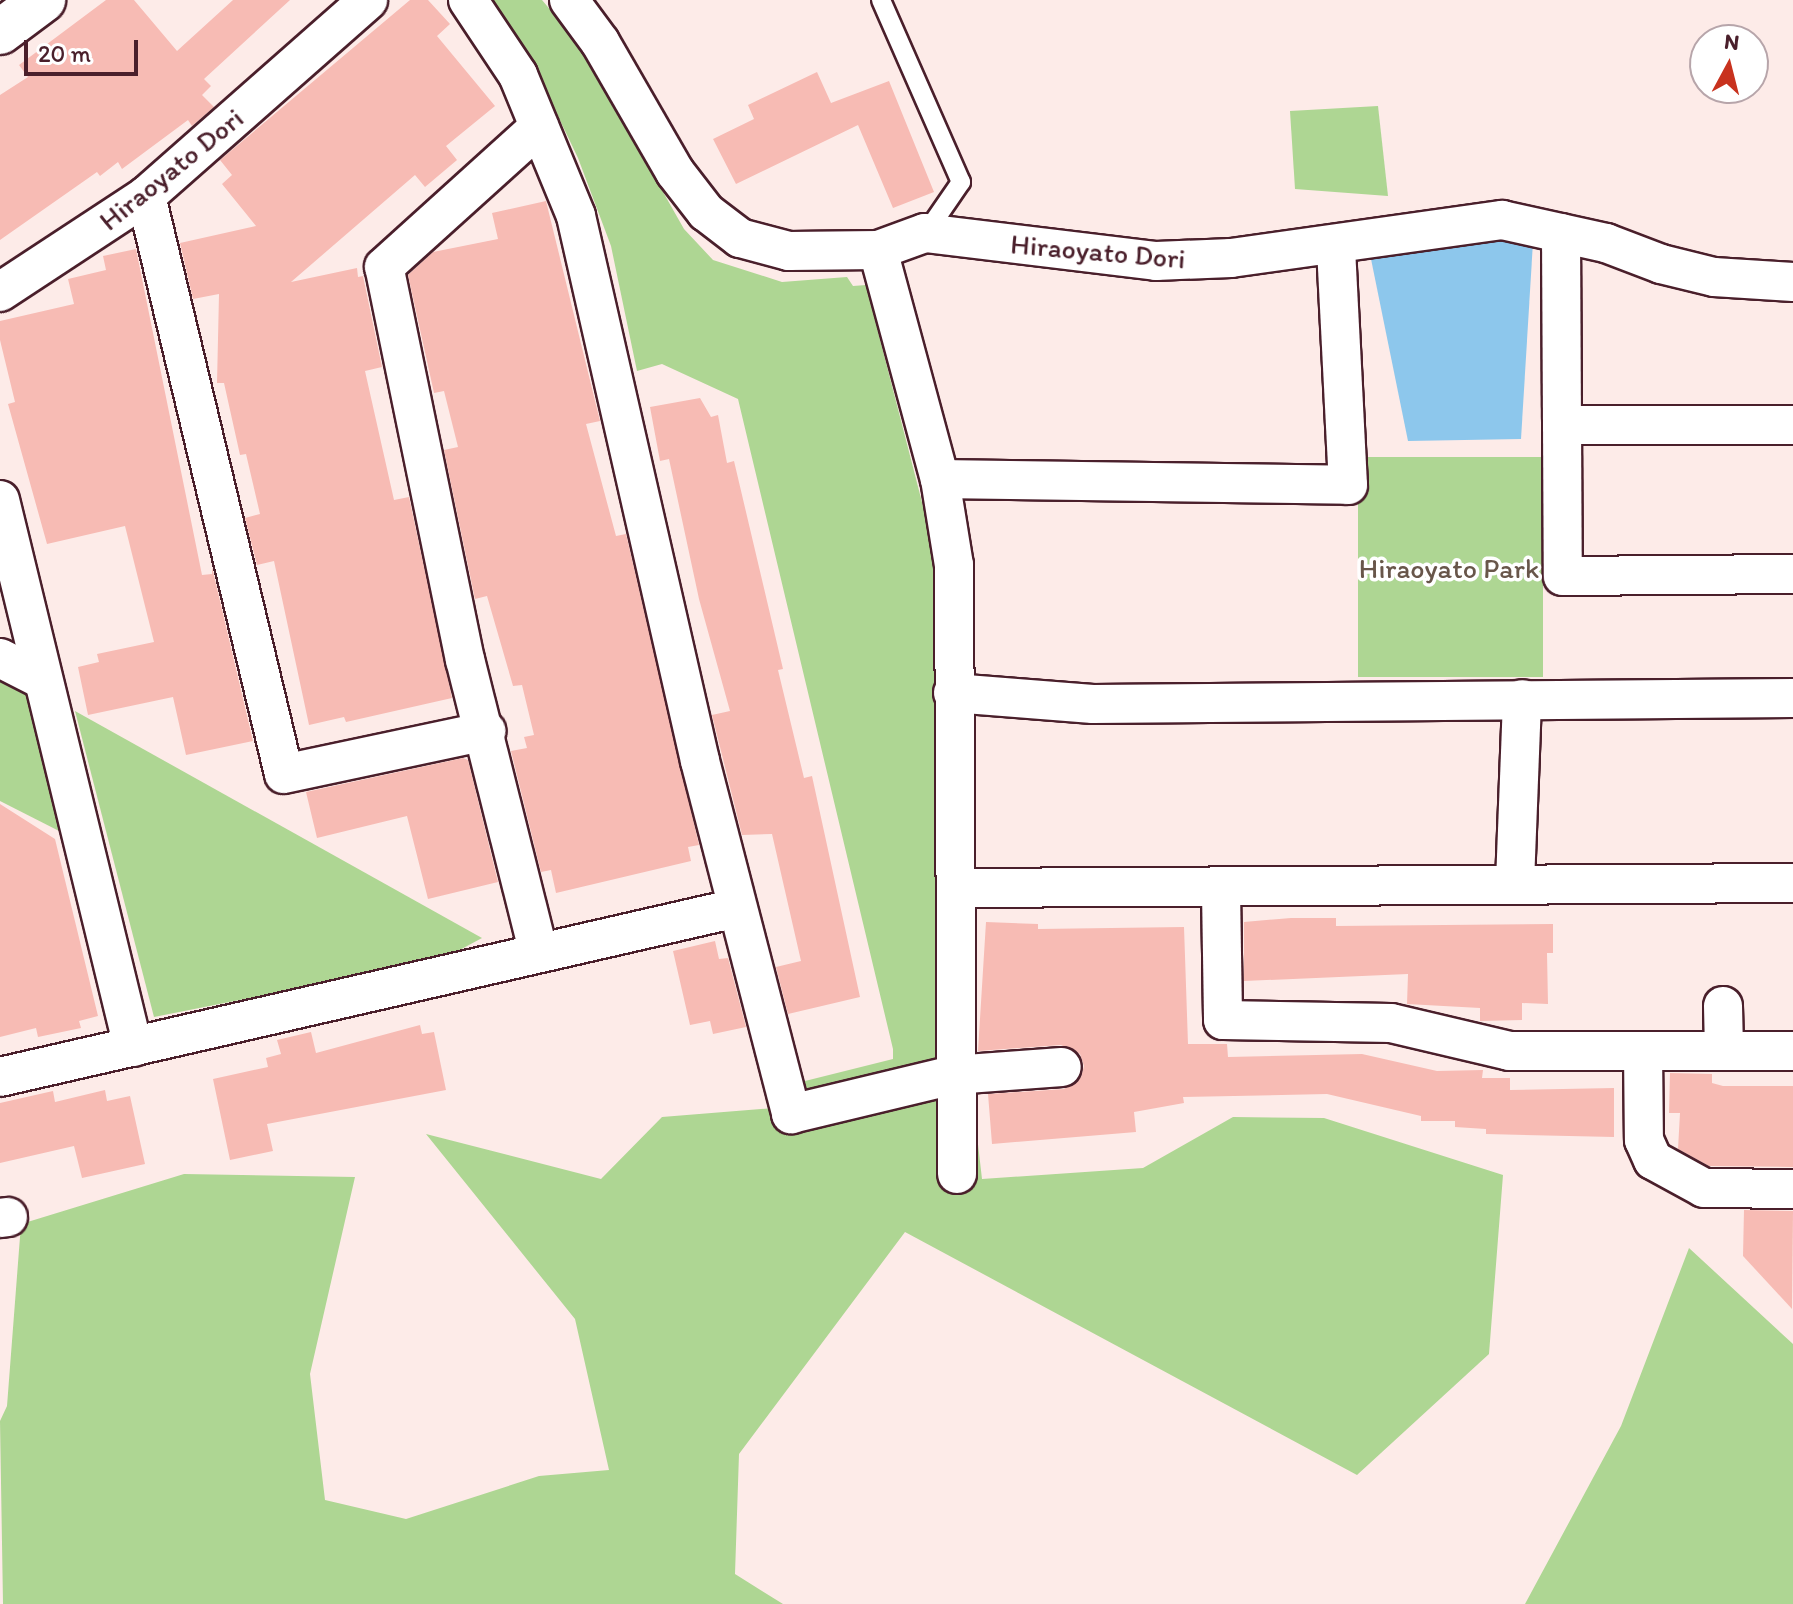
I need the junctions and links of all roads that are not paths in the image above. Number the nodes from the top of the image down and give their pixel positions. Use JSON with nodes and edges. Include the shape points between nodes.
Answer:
{"nodes":[{"id":1,"x":43,"y":0,"type":"edge"},
{"id":2,"x":368,"y":0,"type":"edge"},
{"id":3,"x":468,"y":0,"type":"edge"},
{"id":4,"x":569,"y":0,"type":"edge"},
{"id":5,"x":881,"y":0,"type":"edge"},
{"id":6,"x":0,"y":32,"type":"edge"},
{"id":7,"x":539,"y":127,"type":"junction"},
{"id":8,"x":146,"y":196,"type":"junction"},
{"id":9,"x":925,"y":233,"type":"junction"},
{"id":10,"x":1561,"y":233,"type":"junction"},
{"id":11,"x":1336,"y":246,"type":"junction"},
{"id":12,"x":878,"y":250,"type":"junction"},
{"id":13,"x":1793,"y":282,"type":"edge"},
{"id":14,"x":0,"y":292,"type":"edge"},
{"id":15,"x":1562,"y":425,"type":"junction"},
{"id":16,"x":1793,"y":425,"type":"edge"},
{"id":17,"x":940,"y":479,"type":"junction"},
{"id":18,"x":0,"y":500,"type":"edge"},
{"id":19,"x":1793,"y":574,"type":"edge"},
{"id":20,"x":0,"y":658,"type":"edge"},
{"id":21,"x":43,"y":680,"type":"junction"},
{"id":22,"x":953,"y":693,"type":"junction"},
{"id":23,"x":1793,"y":698,"type":"edge"},
{"id":24,"x":1522,"y":699,"type":"junction"},
{"id":25,"x":486,"y":731,"type":"junction"},
{"id":26,"x":1515,"y":883,"type":"junction"},
{"id":27,"x":1793,"y":883,"type":"edge"},
{"id":28,"x":958,"y":888,"type":"junction"},
{"id":29,"x":1221,"y":890,"type":"junction"},
{"id":30,"x":737,"y":908,"type":"junction"},
{"id":31,"x":538,"y":950,"type":"junction"},
{"id":32,"x":1723,"y":1006,"type":"dead end"},
{"id":33,"x":133,"y":1047,"type":"junction"},
{"id":34,"x":1643,"y":1051,"type":"junction"},
{"id":35,"x":1724,"y":1051,"type":"junction"},
{"id":36,"x":1793,"y":1051,"type":"edge"},
{"id":37,"x":1062,"y":1067,"type":"dead end"},
{"id":38,"x":953,"y":1075,"type":"junction"},
{"id":39,"x":0,"y":1077,"type":"edge"},
{"id":40,"x":957,"y":1174,"type":"dead end"},
{"id":41,"x":1793,"y":1189,"type":"edge"}],
"edges":[{"from":1,"to":6,"type":"street"},
{"from":2,"to":8,"type":"street","name":"Hiraoyato Dori"},
{"from":3,"to":7,"type":"street","via":[[518,75]]},
{"from":4,"to":12,"type":"street","name":"Hiraoyato Dori","via":[[600,42],[675,172],[706,212],[740,238],[789,251]]},
{"from":5,"to":9,"type":"lane","via":[[961,182]]},
{"from":7,"to":25,"type":"street","via":[[384,267],[465,660]]},
{"from":7,"to":30,"type":"street","via":[[576,216]]},
{"from":8,"to":14,"type":"street","name":"Hiraoyato Dori"},
{"from":8,"to":25,"type":"street","via":[[284,774]]},
{"from":9,"to":11,"type":"street","name":"Hiraoyato Dori","via":[[1156,261]]},
{"from":9,"to":12,"type":"street","name":"Hiraoyato Dori"},
{"from":10,"to":11,"type":"street","name":"Hiraoyato Dori","via":[[1502,220]]},
{"from":10,"to":13,"type":"street","name":"Hiraoyato Dori","via":[[1714,277]]},
{"from":10,"to":15,"type":"street"},
{"from":11,"to":17,"type":"street","via":[[1348,485]]},
{"from":12,"to":17,"type":"street"},
{"from":15,"to":16,"type":"street"},
{"from":15,"to":19,"type":"street","via":[[1563,576]]},
{"from":17,"to":22,"type":"street","via":[[954,565]]},
{"from":18,"to":21,"type":"street"},
{"from":20,"to":21,"type":"street"},
{"from":21,"to":33,"type":"street"},
{"from":22,"to":24,"type":"street","via":[[1093,704]]},
{"from":22,"to":28,"type":"street"},
{"from":23,"to":24,"type":"street"},
{"from":24,"to":26,"type":"street"},
{"from":25,"to":31,"type":"street"},
{"from":26,"to":27,"type":"street"},
{"from":26,"to":29,"type":"street"},
{"from":28,"to":29,"type":"street"},
{"from":28,"to":38,"type":"street"},
{"from":29,"to":34,"type":"street","via":[[1223,1020],[1391,1023],[1509,1051]]},
{"from":30,"to":31,"type":"street"},
{"from":30,"to":38,"type":"street","via":[[791,1114]]},
{"from":31,"to":33,"type":"street"},
{"from":32,"to":35,"type":"street"},
{"from":33,"to":39,"type":"street"},
{"from":34,"to":35,"type":"street"},
{"from":34,"to":41,"type":"street","via":[[1644,1140],[1653,1160],[1704,1188]]},
{"from":35,"to":36,"type":"street"},
{"from":37,"to":38,"type":"street"},
{"from":38,"to":40,"type":"street"}]}
